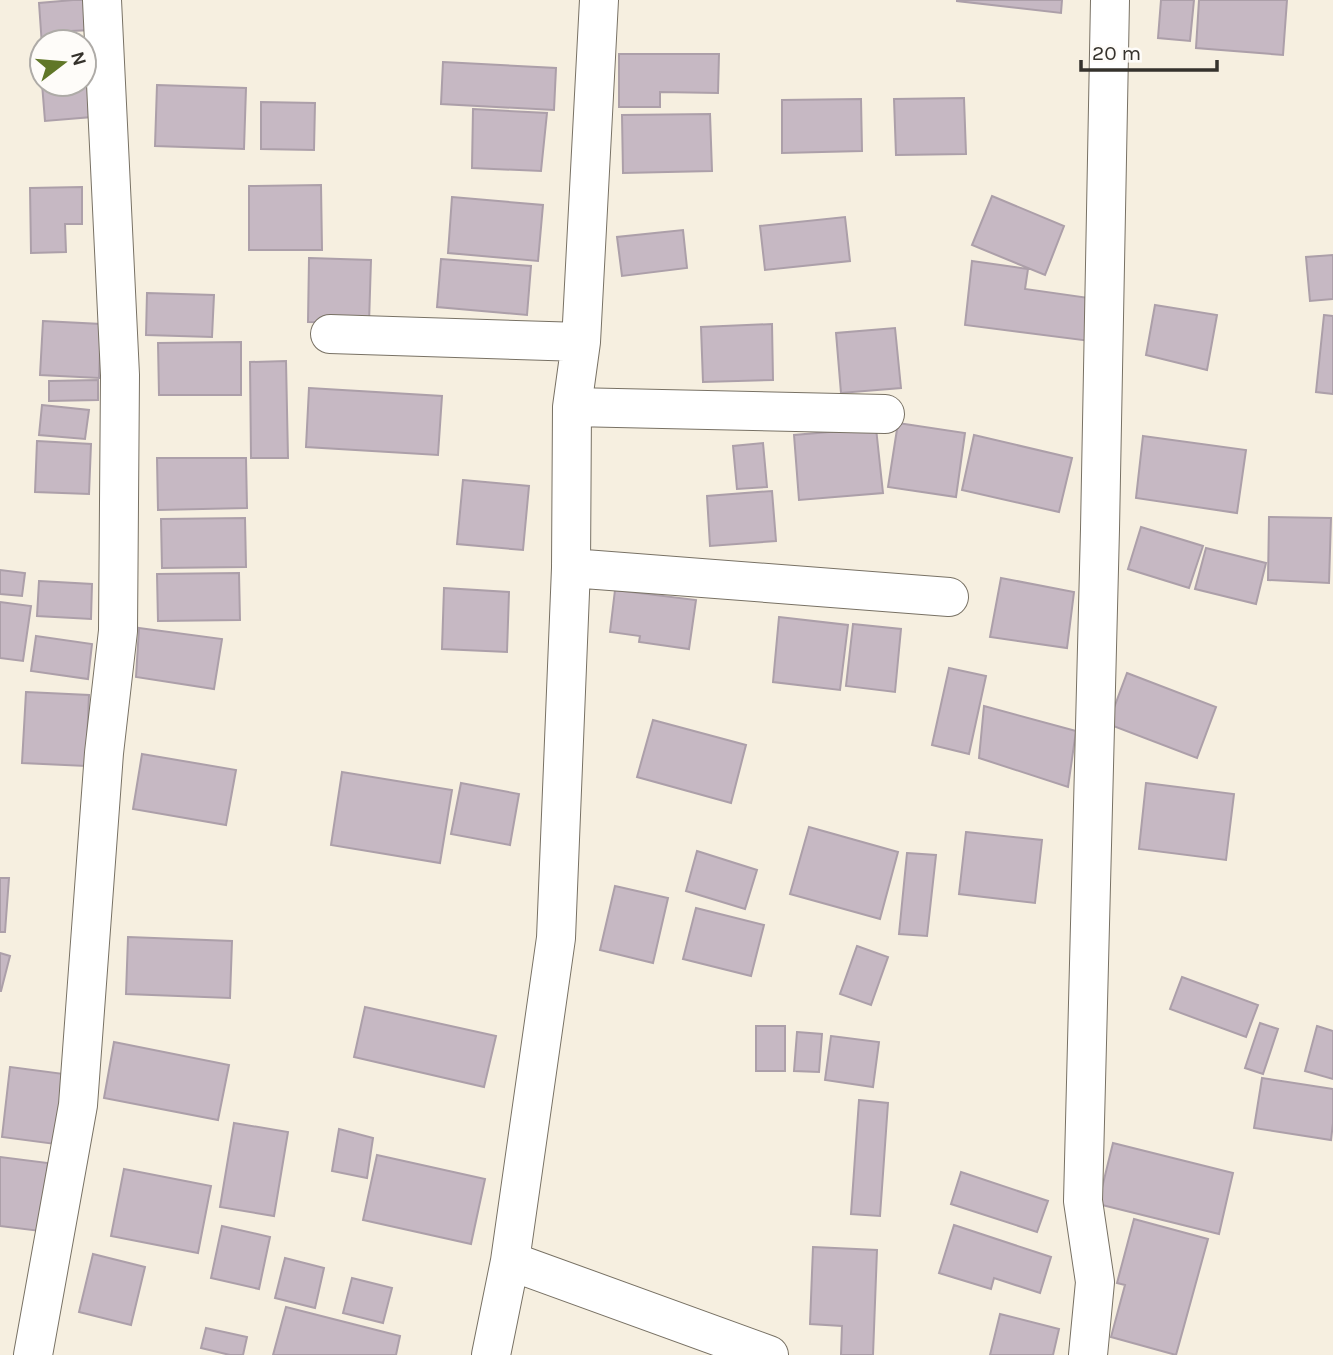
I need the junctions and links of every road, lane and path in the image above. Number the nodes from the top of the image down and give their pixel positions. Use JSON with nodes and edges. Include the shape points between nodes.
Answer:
{"nodes":[{"id":1,"x":102,"y":0,"type":"edge"},
{"id":2,"x":599,"y":0,"type":"edge"},
{"id":3,"x":1110,"y":0,"type":"edge"},
{"id":4,"x":330,"y":334,"type":"dead end"},
{"id":5,"x":581,"y":342,"type":"junction"},
{"id":6,"x":572,"y":407,"type":"junction"},
{"id":7,"x":885,"y":414,"type":"dead end"},
{"id":8,"x":571,"y":568,"type":"junction"},
{"id":9,"x":949,"y":597,"type":"dead end"},
{"id":10,"x":510,"y":1261,"type":"junction"},
{"id":11,"x":33,"y":1355,"type":"edge"},
{"id":12,"x":491,"y":1355,"type":"edge"},
{"id":13,"x":769,"y":1355,"type":"edge"},
{"id":14,"x":1088,"y":1355,"type":"edge"}],
"edges":[{"from":1,"to":11,"type":"street","via":[[120,375],[118,631],[104,753],[78,1105]]},
{"from":2,"to":5,"type":"street"},
{"from":3,"to":14,"type":"street","via":[[1083,1201],[1095,1282]]},
{"from":4,"to":5,"type":"street"},
{"from":5,"to":6,"type":"street"},
{"from":6,"to":7,"type":"street"},
{"from":6,"to":8,"type":"street"},
{"from":8,"to":9,"type":"street"},
{"from":8,"to":10,"type":"street","via":[[556,937]]},
{"from":10,"to":12,"type":"street"},
{"from":10,"to":13,"type":"street"}]}
